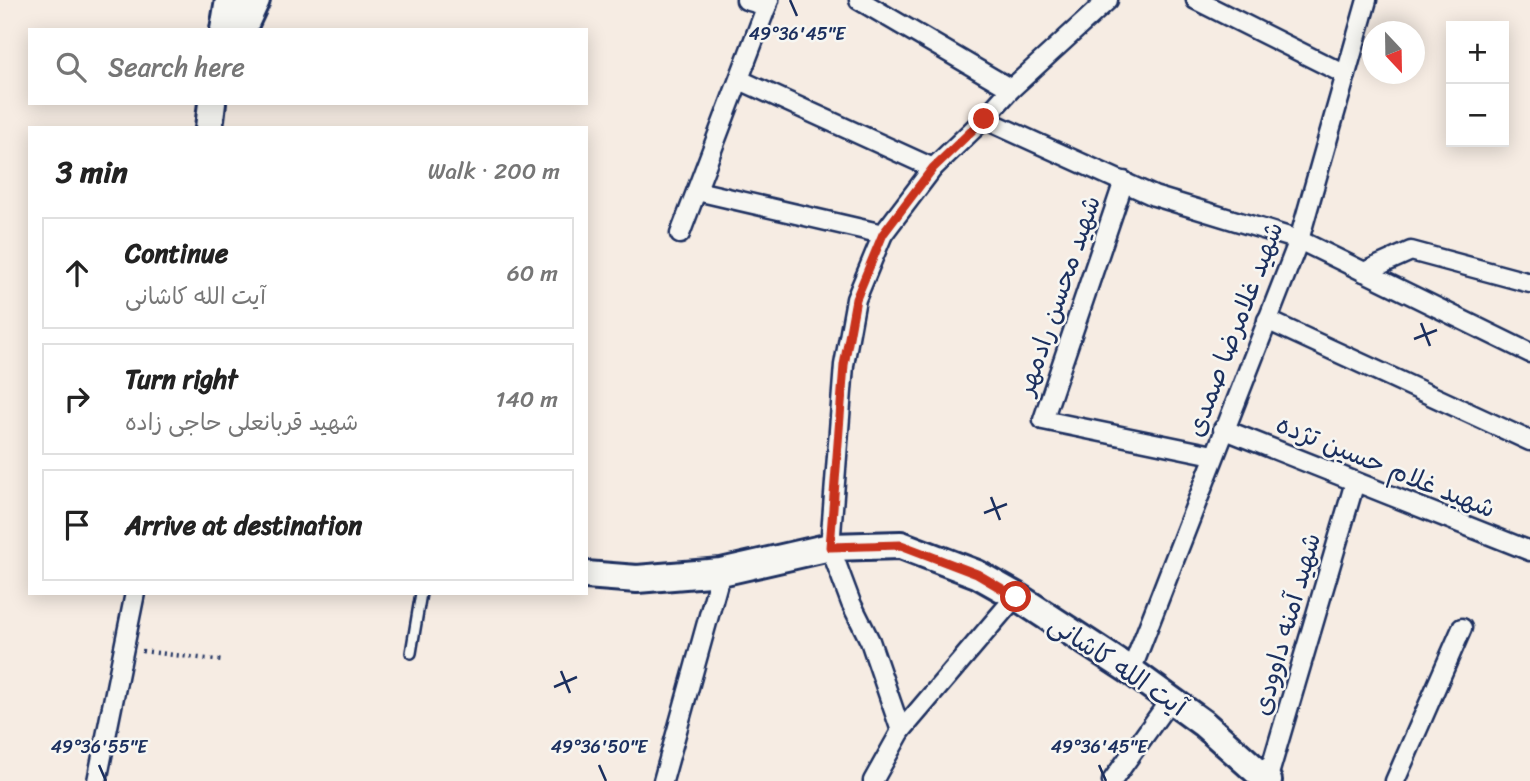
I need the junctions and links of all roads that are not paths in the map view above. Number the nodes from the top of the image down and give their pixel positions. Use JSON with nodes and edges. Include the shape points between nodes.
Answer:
{"nodes":[{"id":1,"x":229,"y":0,"type":"edge"},
{"id":2,"x":256,"y":0,"type":"edge"},
{"id":3,"x":746,"y":0,"type":"edge"},
{"id":4,"x":859,"y":0,"type":"edge"},
{"id":5,"x":1108,"y":0,"type":"edge"},
{"id":6,"x":1196,"y":0,"type":"edge"},
{"id":7,"x":1367,"y":0,"type":"edge"},
{"id":8,"x":768,"y":3,"type":"edge"},
{"id":9,"x":224,"y":28,"type":"edge"},
{"id":10,"x":243,"y":28,"type":"edge"},
{"id":11,"x":1346,"y":75,"type":"junction"},
{"id":12,"x":740,"y":80,"type":"junction"},
{"id":13,"x":1011,"y":89,"type":"junction"},
{"id":14,"x":212,"y":105,"type":"edge"},
{"id":15,"x":984,"y":119,"type":"junction"},
{"id":16,"x":209,"y":126,"type":"edge"},
{"id":17,"x":933,"y":168,"type":"junction"},
{"id":18,"x":1124,"y":181,"type":"junction"},
{"id":19,"x":697,"y":191,"type":"junction"},
{"id":20,"x":680,"y":234,"type":"dead end"},
{"id":21,"x":883,"y":234,"type":"junction"},
{"id":22,"x":1298,"y":240,"type":"junction"},
{"id":23,"x":1364,"y":272,"type":"junction"},
{"id":24,"x":1530,"y":283,"type":"edge"},
{"id":25,"x":1267,"y":320,"type":"junction"},
{"id":26,"x":1530,"y":353,"type":"edge"},
{"id":27,"x":1223,"y":429,"type":"junction"},
{"id":28,"x":1530,"y":441,"type":"edge"},
{"id":29,"x":1213,"y":456,"type":"junction"},
{"id":30,"x":1355,"y":482,"type":"junction"},
{"id":31,"x":830,"y":547,"type":"junction"},
{"id":32,"x":1530,"y":551,"type":"edge"},
{"id":33,"x":721,"y":572,"type":"junction"},
{"id":34,"x":588,"y":575,"type":"edge"},
{"id":35,"x":135,"y":595,"type":"edge"},
{"id":36,"x":421,"y":595,"type":"edge"},
{"id":37,"x":1016,"y":597,"type":"junction"},
{"id":38,"x":1462,"y":628,"type":"dead end"},
{"id":39,"x":411,"y":653,"type":"dead end"},
{"id":40,"x":1131,"y":671,"type":"junction"},
{"id":41,"x":1170,"y":700,"type":"junction"},
{"id":42,"x":901,"y":731,"type":"junction"},
{"id":43,"x":97,"y":781,"type":"edge"},
{"id":44,"x":663,"y":781,"type":"edge"},
{"id":45,"x":873,"y":781,"type":"edge"},
{"id":46,"x":1112,"y":781,"type":"edge"},
{"id":47,"x":1267,"y":781,"type":"edge"},
{"id":48,"x":1395,"y":781,"type":"edge"}],
"edges":[{"from":1,"to":9,"type":"street"},
{"from":2,"to":10,"type":"street"},
{"from":3,"to":8,"type":"street"},
{"from":4,"to":13,"type":"street"},
{"from":5,"to":13,"type":"street"},
{"from":6,"to":11,"type":"street"},
{"from":7,"to":11,"type":"street","name":"شهید غلامرضا صمدی"},
{"from":8,"to":12,"type":"street"},
{"from":11,"to":22,"type":"street","name":"شهید غلامرضا صمدی"},
{"from":12,"to":17,"type":"street"},
{"from":12,"to":19,"type":"street"},
{"from":13,"to":15,"type":"street"},
{"from":14,"to":16,"type":"street"},
{"from":15,"to":17,"type":"street"},
{"from":15,"to":18,"type":"street"},
{"from":17,"to":21,"type":"street"},
{"from":18,"to":22,"type":"street","via":[[1154,196]]},
{"from":18,"to":29,"type":"street","name":"شهید محسن رادمهر","via":[[1043,419]]},
{"from":19,"to":20,"type":"street"},
{"from":19,"to":21,"type":"street"},
{"from":21,"to":31,"type":"street","via":[[856,299],[844,365]]},
{"from":22,"to":23,"type":"street"},
{"from":22,"to":25,"type":"street","name":"شهید غلامرضا صمدی"},
{"from":23,"to":24,"type":"street","via":[[1411,251]]},
{"from":23,"to":26,"type":"street"},
{"from":25,"to":27,"type":"street","name":"شهید غلامرضا صمدی"},
{"from":25,"to":28,"type":"street"},
{"from":27,"to":29,"type":"street","name":"شهید غلامرضا صمدی"},
{"from":27,"to":30,"type":"street","name":"شهید غلام حسین تژده"},
{"from":29,"to":40,"type":"street","name":"شهید غلامرضا صمدی"},
{"from":30,"to":32,"type":"street","name":"شهید غلام حسین تژده"},
{"from":30,"to":47,"type":"street","name":"شهید آمنه داوودی"},
{"from":31,"to":33,"type":"street","name":"آیت الله کاشانی"},
{"from":31,"to":37,"type":"street","name":"آیت الله کاشانی","via":[[901,545],[977,574]]},
{"from":31,"to":42,"type":"street"},
{"from":33,"to":34,"type":"street","name":"آیت الله کاشانی","via":[[637,579]]},
{"from":33,"to":44,"type":"street"},
{"from":35,"to":43,"type":"street"},
{"from":36,"to":39,"type":"lane"},
{"from":37,"to":40,"type":"street","name":"آیت الله کاشانی"},
{"from":37,"to":42,"type":"street"},
{"from":38,"to":48,"type":"street"},
{"from":40,"to":41,"type":"street","name":"آیت الله کاشانی"},
{"from":41,"to":46,"type":"street"},
{"from":41,"to":47,"type":"street","name":"آیت الله کاشانی"},
{"from":42,"to":45,"type":"street"}]}
